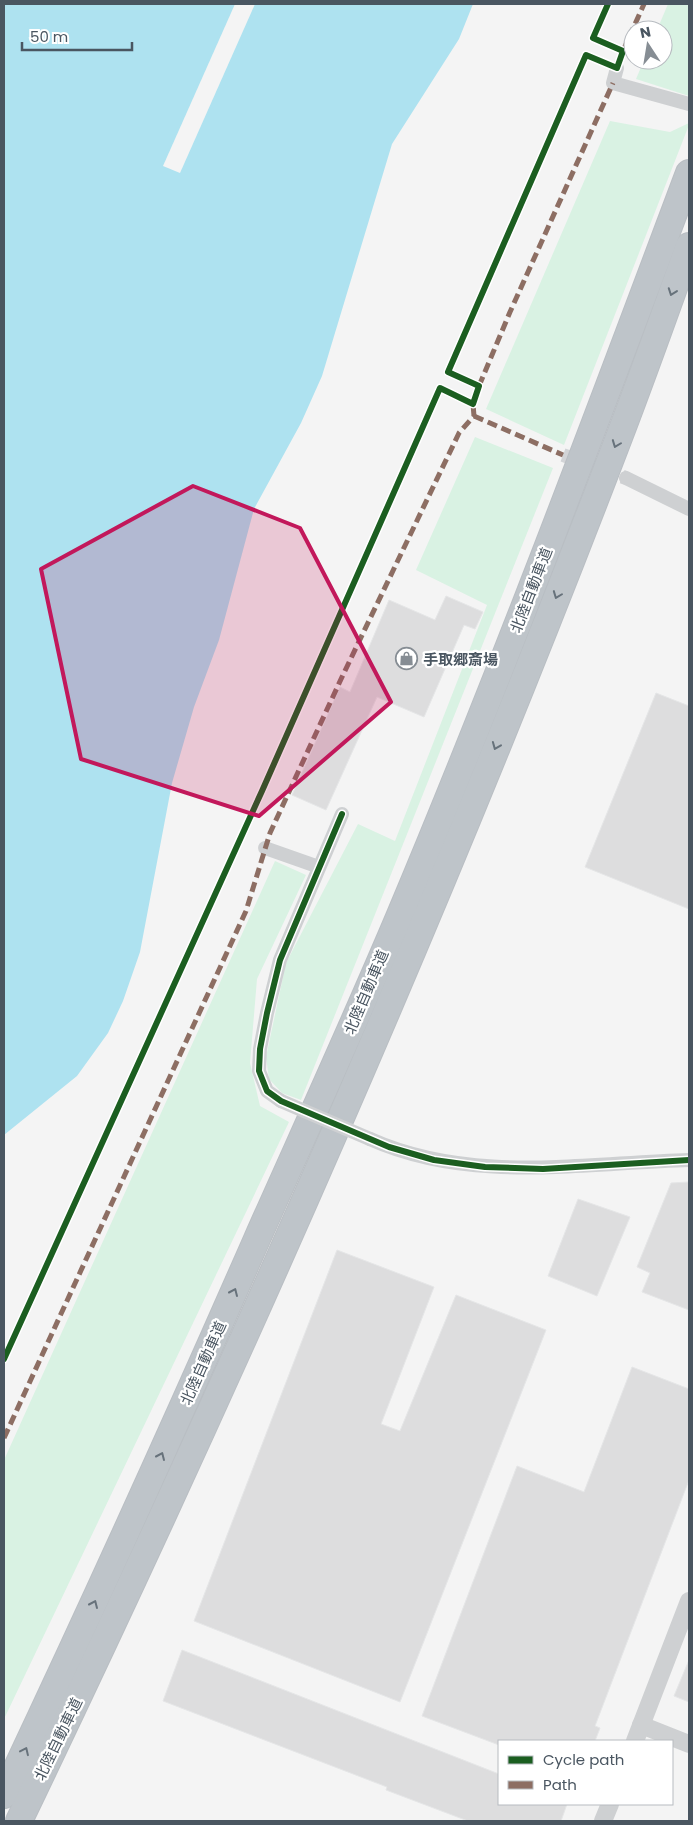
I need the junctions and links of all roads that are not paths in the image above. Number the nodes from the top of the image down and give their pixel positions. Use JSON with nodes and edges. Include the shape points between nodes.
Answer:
{"nodes":[{"id":1,"x":617,"y":68,"type":"dead end"},
{"id":2,"x":689,"y":104,"type":"edge"},
{"id":3,"x":689,"y":173,"type":"edge"},
{"id":4,"x":689,"y":246,"type":"edge"},
{"id":5,"x":626,"y":478,"type":"tunnel mouth"},
{"id":6,"x":689,"y":509,"type":"edge"},
{"id":7,"x":342,"y":814,"type":"dead end"},
{"id":8,"x":265,"y":848,"type":"dead end"},
{"id":9,"x":319,"y":866,"type":"junction"},
{"id":10,"x":689,"y":1160,"type":"edge"},
{"id":11,"x":689,"y":1601,"type":"edge"},
{"id":12,"x":638,"y":1733,"type":"edge"},
{"id":13,"x":670,"y":1740,"type":"edge"},
{"id":14,"x":673,"y":1741,"type":"edge"},
{"id":15,"x":689,"y":1744,"type":"edge"},
{"id":16,"x":4,"y":1795,"type":"edge"},
{"id":17,"x":610,"y":1805,"type":"edge"},
{"id":18,"x":19,"y":1821,"type":"edge"},
{"id":19,"x":603,"y":1821,"type":"edge"}],
"edges":[{"from":1,"to":2,"type":"street","via":[[613,83]]},
{"from":16,"to":3,"type":"highway","name":"北陸自動車道","one_way":true,"via":[[168,1442],[401,912],[505,658]]},
{"from":4,"to":18,"type":"highway","name":"北陸自動車道","one_way":true,"via":[[524,680],[427,914],[195,1448]]},
{"from":5,"to":6,"type":"street"},
{"from":7,"to":9,"type":"street"},
{"from":8,"to":9,"type":"street"},
{"from":9,"to":10,"type":"street","bridge":true,"via":[[280,960],[267,1013],[258,1071],[267,1091],[281,1101],[389,1147],[434,1160],[485,1167],[543,1168]]},
{"from":11,"to":12,"type":"street"},
{"from":12,"to":13,"type":"street"},
{"from":14,"to":15,"type":"street"},
{"from":17,"to":19,"type":"street"}]}
